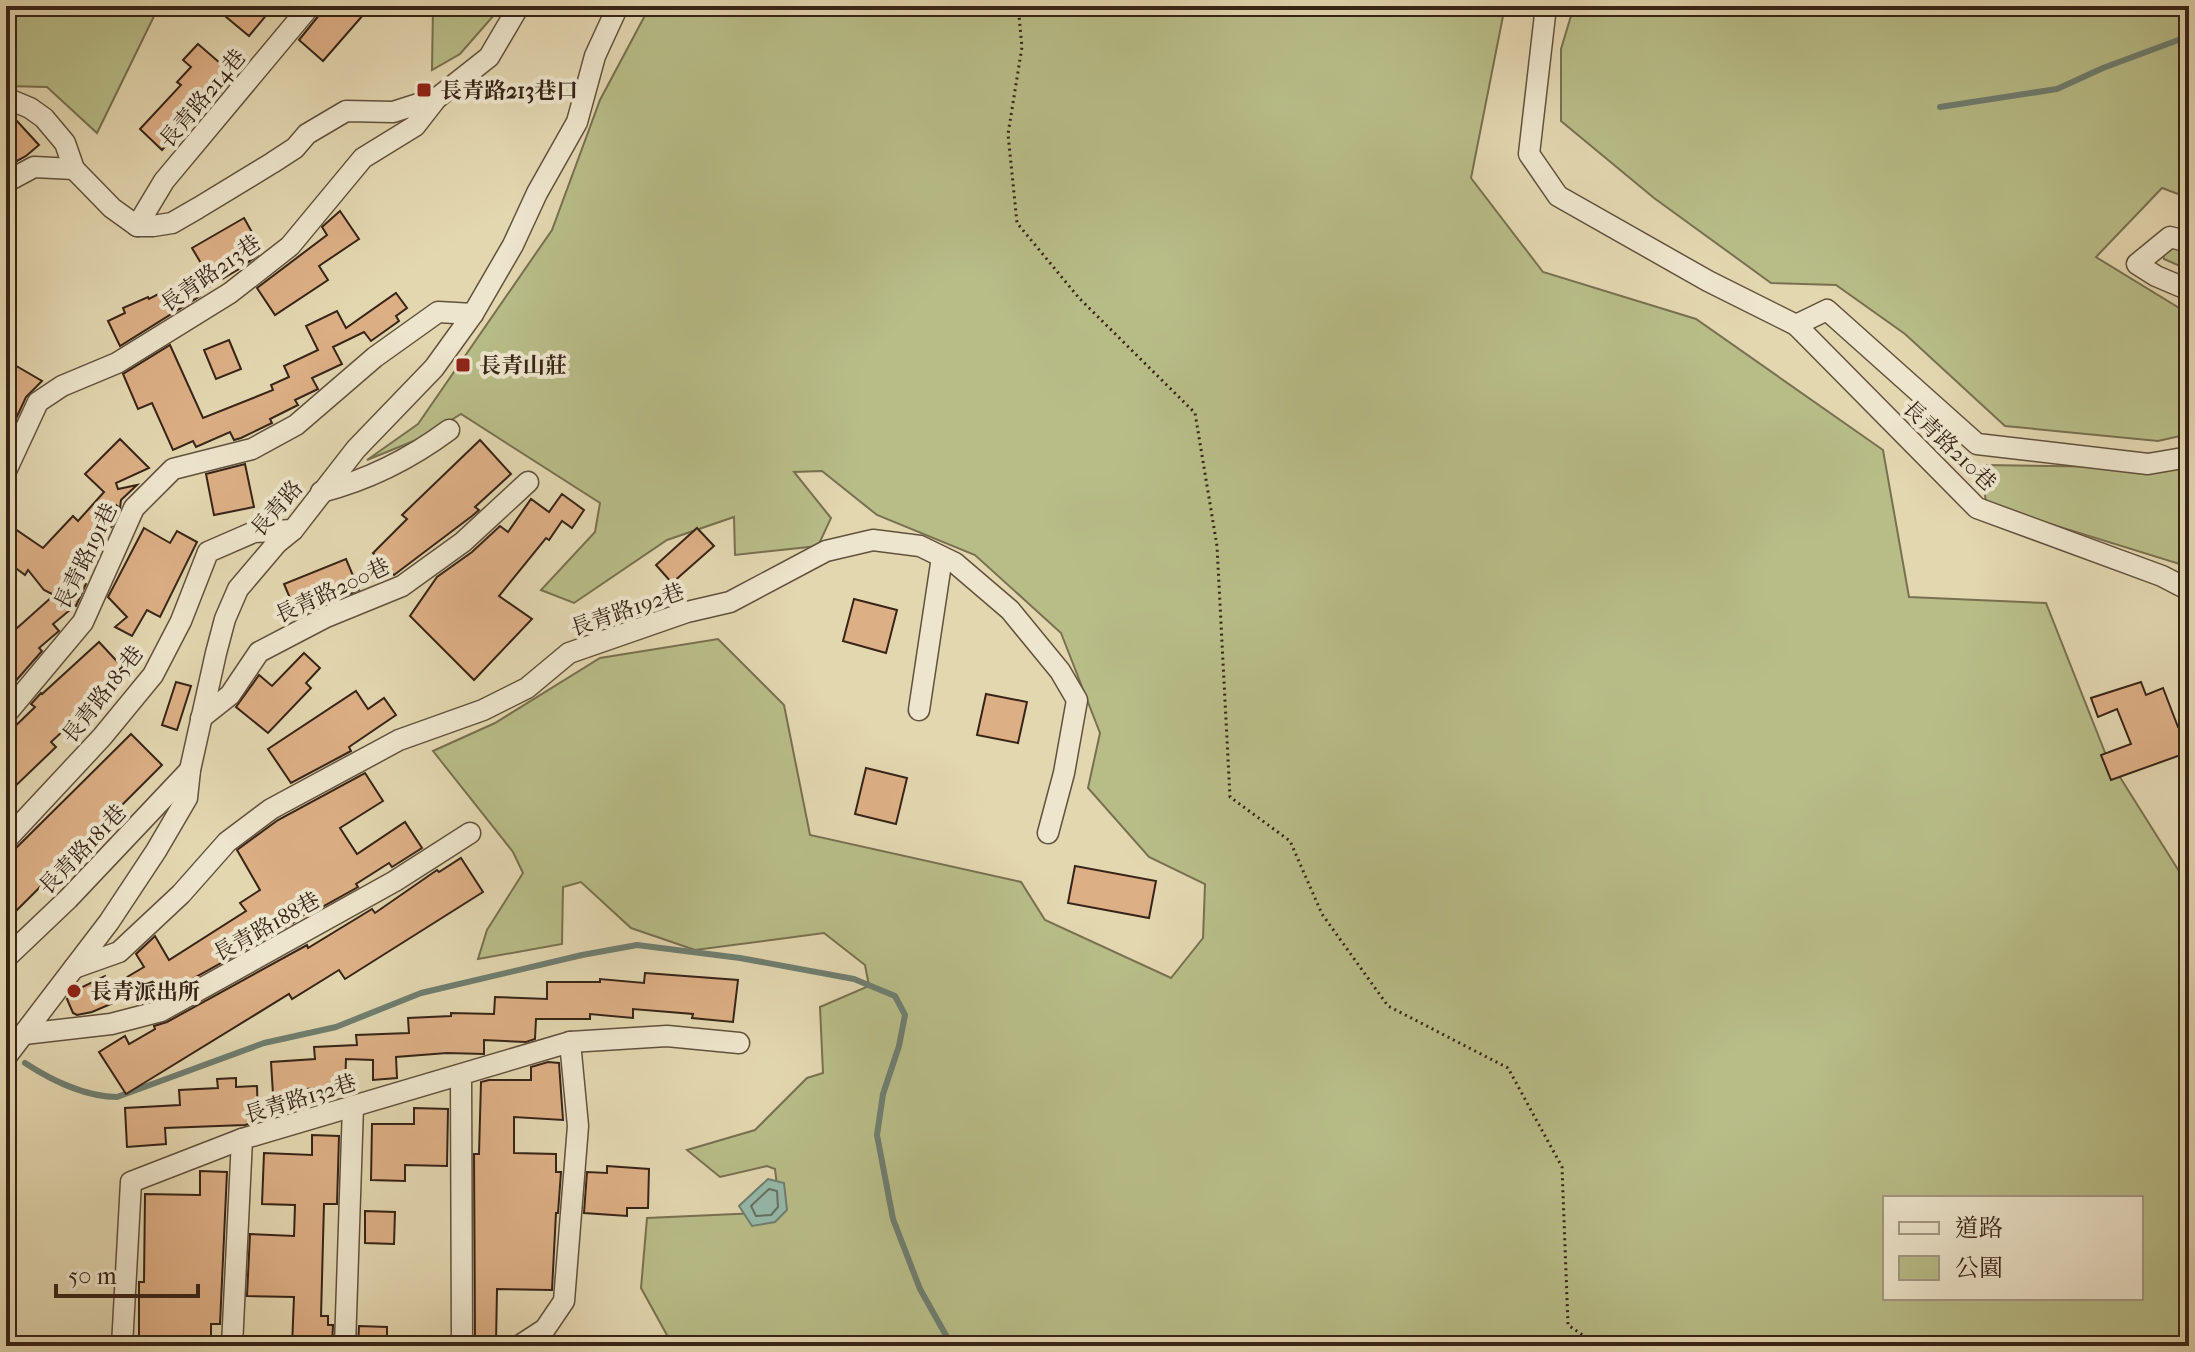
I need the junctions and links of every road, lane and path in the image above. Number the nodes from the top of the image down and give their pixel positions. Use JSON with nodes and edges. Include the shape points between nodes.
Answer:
{"nodes":[{"id":1,"x":310,"y":6,"type":"edge"},
{"id":2,"x":519,"y":6,"type":"edge"},
{"id":3,"x":618,"y":6,"type":"edge"},
{"id":4,"x":1018,"y":6,"type":"edge"},
{"id":5,"x":1546,"y":6,"type":"edge"},
{"id":6,"x":6,"y":98,"type":"edge"},
{"id":7,"x":437,"y":98,"type":"junction"},
{"id":8,"x":74,"y":169,"type":"junction"},
{"id":9,"x":6,"y":182,"type":"edge"},
{"id":10,"x":137,"y":226,"type":"junction"},
{"id":11,"x":2189,"y":242,"type":"edge"},
{"id":12,"x":2189,"y":290,"type":"edge"},
{"id":13,"x":473,"y":314,"type":"junction"},
{"id":14,"x":1796,"y":325,"type":"junction"},
{"id":15,"x":449,"y":430,"type":"dead end"},
{"id":16,"x":2189,"y":457,"type":"edge"},
{"id":17,"x":6,"y":471,"type":"edge"},
{"id":18,"x":528,"y":482,"type":"dead end"},
{"id":19,"x":321,"y":492,"type":"junction"},
{"id":20,"x":293,"y":530,"type":"junction"},
{"id":21,"x":942,"y":557,"type":"junction"},
{"id":22,"x":2189,"y":590,"type":"edge"},
{"id":23,"x":919,"y":710,"type":"dead end"},
{"id":24,"x":6,"y":714,"type":"edge"},
{"id":25,"x":201,"y":718,"type":"junction"},
{"id":26,"x":190,"y":770,"type":"junction"},
{"id":27,"x":470,"y":833,"type":"dead end"},
{"id":28,"x":1048,"y":833,"type":"dead end"},
{"id":29,"x":6,"y":840,"type":"edge"},
{"id":30,"x":6,"y":958,"type":"edge"},
{"id":31,"x":74,"y":968,"type":"junction"},
{"id":32,"x":24,"y":1034,"type":"junction"},
{"id":33,"x":570,"y":1042,"type":"junction"},
{"id":34,"x":739,"y":1043,"type":"dead end"},
{"id":35,"x":6,"y":1057,"type":"edge"},
{"id":36,"x":461,"y":1075,"type":"junction"},
{"id":37,"x":353,"y":1106,"type":"junction"},
{"id":38,"x":242,"y":1139,"type":"junction"},
{"id":39,"x":122,"y":1346,"type":"edge"},
{"id":40,"x":232,"y":1346,"type":"edge"},
{"id":41,"x":345,"y":1346,"type":"edge"},
{"id":42,"x":462,"y":1346,"type":"edge"},
{"id":43,"x":519,"y":1346,"type":"edge"},
{"id":44,"x":1599,"y":1346,"type":"edge"}],
"edges":[{"from":1,"to":10,"type":"street","name":"長青路214巷","via":[[164,181]]},
{"from":2,"to":7,"type":"street","via":[[489,57]]},
{"from":3,"to":13,"type":"street","name":"長青路","via":[[595,56],[577,122]]},
{"from":4,"to":44,"type":"path","via":[[1022,47],[1008,134],[1017,223],[1079,298],[1195,413],[1217,546],[1230,797],[1290,841],[1322,914],[1388,1006],[1508,1068],[1562,1167],[1568,1325]]},
{"from":5,"to":14,"type":"street","name":"長青路210巷","via":[[1529,154],[1558,196]]},
{"from":6,"to":8,"type":"street","via":[[44,118],[65,143]]},
{"from":7,"to":10,"type":"street","via":[[393,112],[346,111],[172,223]]},
{"from":7,"to":17,"type":"street","name":"長青路213巷","via":[[415,126],[363,158],[290,246],[230,293],[117,363],[38,402]]},
{"from":8,"to":9,"type":"street","via":[[34,167]]},
{"from":8,"to":10,"type":"street"},
{"from":11,"to":12,"type":"street","via":[[2170,237],[2137,264]]},
{"from":13,"to":19,"type":"street","name":"長青路","via":[[421,384],[364,439]]},
{"from":13,"to":24,"type":"street","name":"長青路191巷","via":[[438,312],[375,357],[296,425],[252,449],[173,469],[134,508],[83,622]]},
{"from":14,"to":16,"type":"street","name":"長青路210巷","via":[[1827,310],[1977,444],[2148,464]]},
{"from":14,"to":22,"type":"street","name":"長青路210巷","via":[[1977,508]]},
{"from":15,"to":19,"type":"street","via":[[415,455]]},
{"from":18,"to":25,"type":"street","name":"長青路200巷","via":[[463,542],[402,586],[259,652],[230,695]]},
{"from":19,"to":20,"type":"street","name":"長青路"},
{"from":20,"to":25,"type":"street","name":"長青路","via":[[232,601]]},
{"from":20,"to":29,"type":"street","name":"長青路185巷","via":[[254,532],[208,552],[153,675]]},
{"from":21,"to":23,"type":"street"},
{"from":21,"to":28,"type":"street","name":"長青路192巷","via":[[1010,610],[1077,700]]},
{"from":21,"to":31,"type":"street","name":"長青路192巷","via":[[920,546],[873,540],[826,551],[730,602],[569,653],[527,688],[399,740],[271,809],[227,842],[119,952]]},
{"from":25,"to":26,"type":"street","name":"長青路"},
{"from":26,"to":30,"type":"street","name":"長青路181巷"},
{"from":26,"to":31,"type":"street","name":"長青路","via":[[187,798],[156,851]]},
{"from":27,"to":32,"type":"street","name":"長青路188巷","via":[[395,881],[161,1011],[111,1024]]},
{"from":31,"to":32,"type":"street","name":"長青路"},
{"from":32,"to":35,"type":"street","name":"長青路"},
{"from":33,"to":34,"type":"street","name":"長青路132巷","via":[[667,1036]]},
{"from":33,"to":36,"type":"street","name":"長青路132巷"},
{"from":33,"to":43,"type":"street","via":[[578,1126],[564,1301],[545,1329]]},
{"from":36,"to":37,"type":"street","name":"長青路132巷"},
{"from":36,"to":42,"type":"street"},
{"from":37,"to":38,"type":"street","name":"長青路132巷"},
{"from":37,"to":41,"type":"street"},
{"from":38,"to":39,"type":"street","via":[[131,1182]]},
{"from":38,"to":40,"type":"street","name":"長青路132巷"}]}
